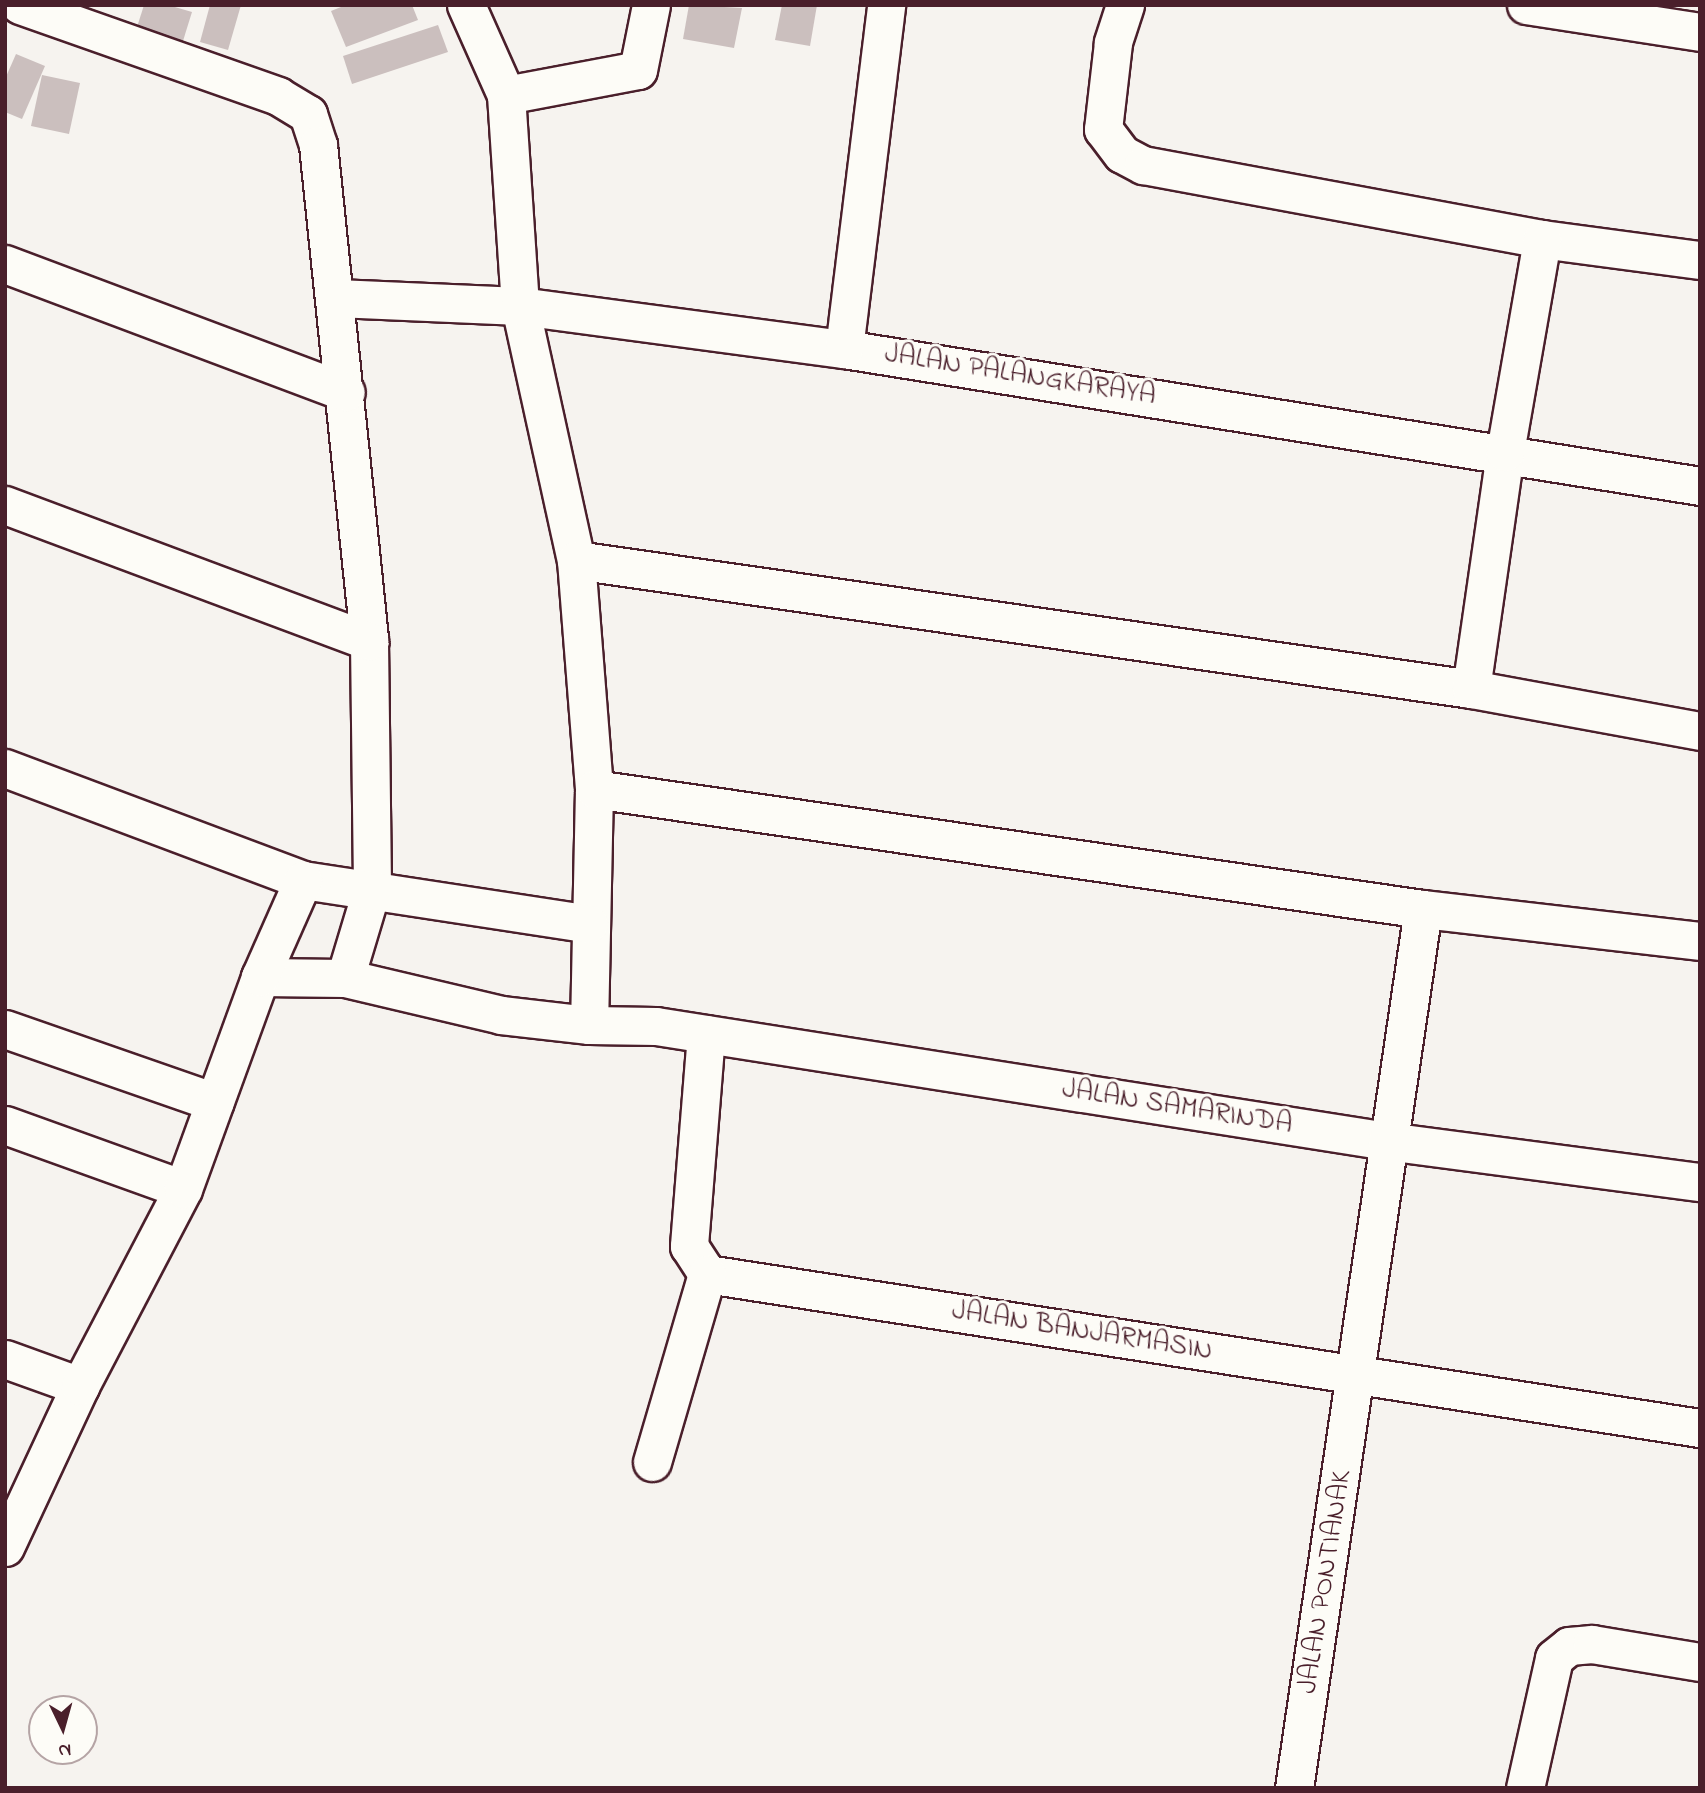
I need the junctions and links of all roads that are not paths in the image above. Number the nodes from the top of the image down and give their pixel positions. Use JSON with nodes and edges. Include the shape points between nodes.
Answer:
{"nodes":[{"id":1,"x":20,"y":5,"type":"edge"},
{"id":2,"x":466,"y":5,"type":"edge"},
{"id":3,"x":652,"y":5,"type":"edge"},
{"id":4,"x":886,"y":5,"type":"edge"},
{"id":5,"x":1125,"y":5,"type":"edge"},
{"id":6,"x":1526,"y":5,"type":"edge"},
{"id":7,"x":1576,"y":9,"type":"edge"},
{"id":8,"x":1700,"y":33,"type":"edge"},
{"id":9,"x":506,"y":95,"type":"junction"},
{"id":10,"x":1542,"y":239,"type":"junction"},
{"id":11,"x":1700,"y":260,"type":"edge"},
{"id":12,"x":5,"y":264,"type":"edge"},
{"id":13,"x":336,"y":298,"type":"junction"},
{"id":14,"x":520,"y":306,"type":"junction"},
{"id":15,"x":844,"y":349,"type":"junction"},
{"id":16,"x":346,"y":392,"type":"junction"},
{"id":17,"x":1504,"y":452,"type":"junction"},
{"id":18,"x":1700,"y":486,"type":"edge"},
{"id":19,"x":5,"y":505,"type":"edge"},
{"id":20,"x":576,"y":560,"type":"junction"},
{"id":21,"x":369,"y":642,"type":"junction"},
{"id":22,"x":1471,"y":689,"type":"junction"},
{"id":23,"x":1700,"y":730,"type":"edge"},
{"id":24,"x":5,"y":768,"type":"edge"},
{"id":25,"x":594,"y":789,"type":"junction"},
{"id":26,"x":303,"y":880,"type":"junction"},
{"id":27,"x":372,"y":888,"type":"junction"},
{"id":28,"x":1423,"y":909,"type":"junction"},
{"id":29,"x":589,"y":924,"type":"junction"},
{"id":30,"x":1700,"y":941,"type":"edge"},
{"id":31,"x":260,"y":977,"type":"junction"},
{"id":32,"x":345,"y":978,"type":"junction"},
{"id":33,"x":589,"y":1025,"type":"junction"},
{"id":34,"x":5,"y":1028,"type":"edge"},
{"id":35,"x":706,"y":1034,"type":"junction"},
{"id":36,"x":215,"y":1102,"type":"junction"},
{"id":37,"x":5,"y":1125,"type":"edge"},
{"id":38,"x":1387,"y":1141,"type":"junction"},
{"id":39,"x":1700,"y":1182,"type":"edge"},
{"id":40,"x":183,"y":1189,"type":"junction"},
{"id":41,"x":707,"y":1274,"type":"junction"},
{"id":42,"x":5,"y":1359,"type":"edge"},
{"id":43,"x":1357,"y":1376,"type":"junction"},
{"id":44,"x":80,"y":1386,"type":"junction"},
{"id":45,"x":1700,"y":1428,"type":"edge"},
{"id":46,"x":652,"y":1462,"type":"dead end"},
{"id":47,"x":5,"y":1547,"type":"edge"},
{"id":48,"x":1700,"y":1662,"type":"edge"},
{"id":49,"x":1294,"y":1788,"type":"edge"},
{"id":50,"x":1525,"y":1788,"type":"edge"}],
"edges":[{"from":1,"to":13,"type":"street","via":[[278,96],[308,114],[318,145]]},
{"from":2,"to":9,"type":"street"},
{"from":3,"to":9,"type":"street","via":[[638,70]]},
{"from":4,"to":15,"type":"street"},
{"from":5,"to":10,"type":"street","via":[[1113,43],[1103,129],[1122,154],[1143,166]]},
{"from":6,"to":7,"type":"street"},
{"from":7,"to":8,"type":"street"},
{"from":9,"to":14,"type":"street"},
{"from":10,"to":11,"type":"street"},
{"from":10,"to":17,"type":"street"},
{"from":12,"to":16,"type":"street"},
{"from":13,"to":14,"type":"street","name":"JALAN PALANGKARAYA"},
{"from":13,"to":16,"type":"street"},
{"from":14,"to":15,"type":"street","name":"JALAN PALANGKARAYA"},
{"from":14,"to":20,"type":"street"},
{"from":15,"to":17,"type":"street","name":"JALAN PALANGKARAYA"},
{"from":16,"to":21,"type":"street"},
{"from":17,"to":18,"type":"street","name":"JALAN PALANGKARAYA"},
{"from":17,"to":22,"type":"street"},
{"from":19,"to":21,"type":"street"},
{"from":20,"to":22,"type":"street"},
{"from":20,"to":25,"type":"street"},
{"from":21,"to":27,"type":"street"},
{"from":22,"to":23,"type":"street"},
{"from":24,"to":26,"type":"street"},
{"from":25,"to":28,"type":"street"},
{"from":25,"to":29,"type":"street"},
{"from":26,"to":27,"type":"street"},
{"from":26,"to":31,"type":"street"},
{"from":27,"to":29,"type":"street"},
{"from":27,"to":32,"type":"street"},
{"from":28,"to":30,"type":"street"},
{"from":28,"to":38,"type":"street","name":"JALAN PONTIANAK"},
{"from":29,"to":33,"type":"street"},
{"from":31,"to":32,"type":"street","name":"JALAN SAMARINDA"},
{"from":31,"to":36,"type":"street"},
{"from":32,"to":33,"type":"street","name":"JALAN SAMARINDA","via":[[501,1015]]},
{"from":33,"to":35,"type":"street","name":"JALAN SAMARINDA","via":[[656,1026]]},
{"from":34,"to":36,"type":"street"},
{"from":35,"to":38,"type":"street","name":"JALAN SAMARINDA"},
{"from":35,"to":41,"type":"street","via":[[689,1246]]},
{"from":36,"to":40,"type":"street"},
{"from":37,"to":40,"type":"street"},
{"from":38,"to":39,"type":"street","name":"JALAN SAMARINDA"},
{"from":38,"to":43,"type":"street","name":"JALAN PONTIANAK"},
{"from":40,"to":44,"type":"street"},
{"from":41,"to":43,"type":"street","name":"JALAN BANJARMASIN"},
{"from":41,"to":46,"type":"street"},
{"from":42,"to":44,"type":"street"},
{"from":43,"to":45,"type":"street","name":"JALAN BANJARMASIN"},
{"from":43,"to":49,"type":"street","name":"JALAN PONTIANAK"},
{"from":44,"to":47,"type":"street"},
{"from":48,"to":50,"type":"street","via":[[1592,1644],[1569,1646],[1554,1658]]}]}
